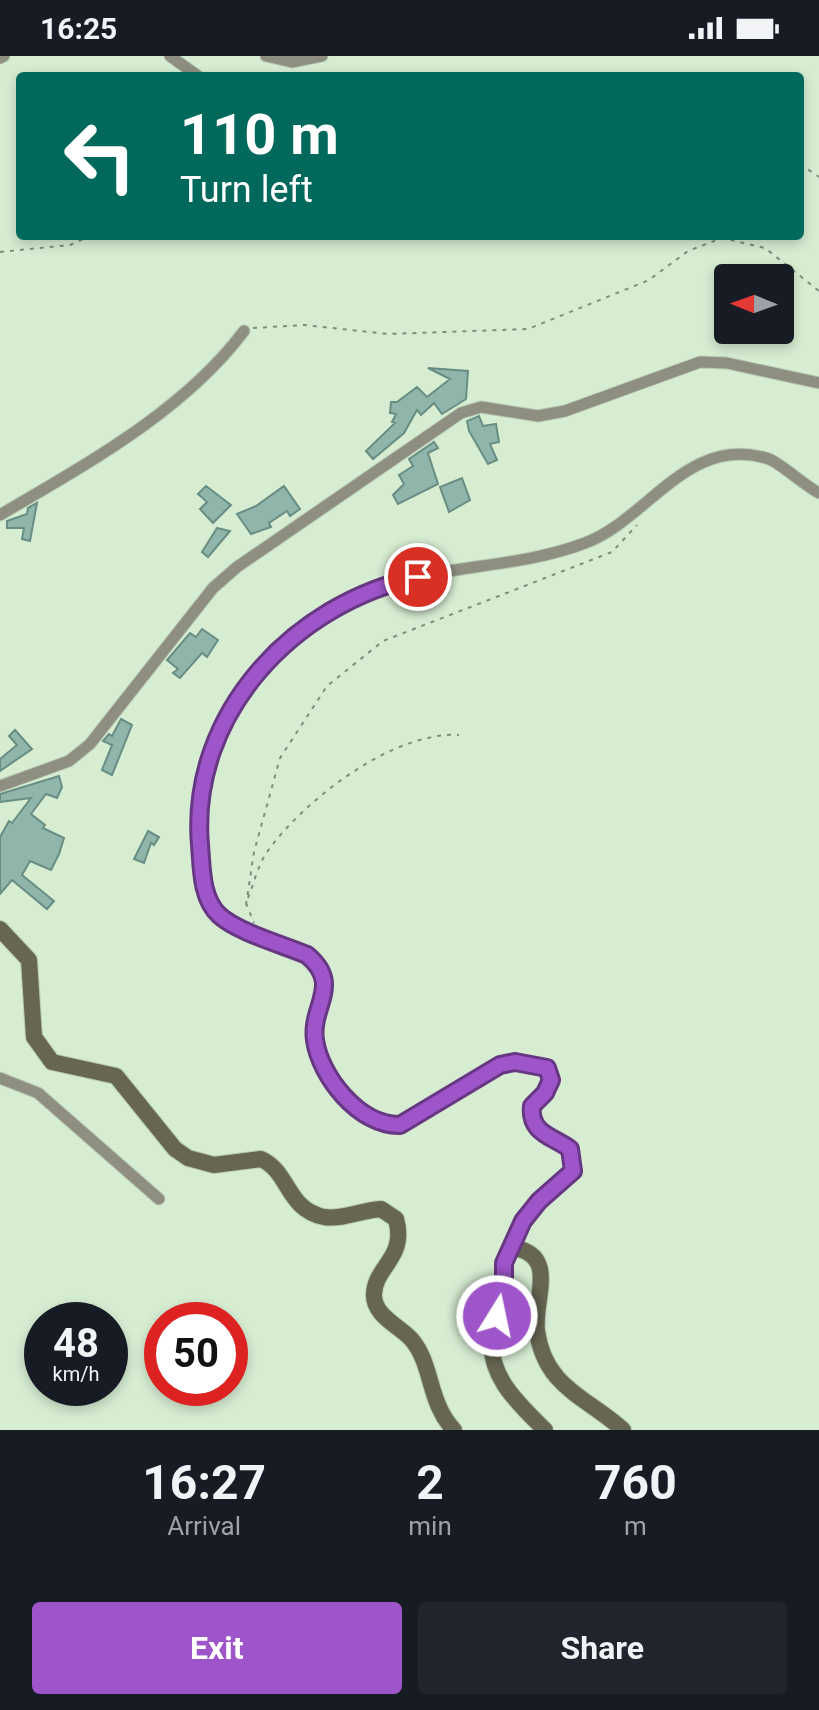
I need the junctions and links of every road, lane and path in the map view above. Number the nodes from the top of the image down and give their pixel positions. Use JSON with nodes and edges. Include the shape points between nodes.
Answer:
{"nodes":[{"id":1,"x":170,"y":56,"type":"edge"},
{"id":2,"x":266,"y":56,"type":"edge"},
{"id":3,"x":322,"y":56,"type":"edge"},
{"id":4,"x":192,"y":72,"type":"edge"},
{"id":5,"x":81,"y":240,"type":"edge"},
{"id":6,"x":717,"y":240,"type":"edge"},
{"id":7,"x":731,"y":240,"type":"edge"},
{"id":8,"x":0,"y":252,"type":"edge"},
{"id":9,"x":819,"y":291,"type":"edge"},
{"id":10,"x":244,"y":331,"type":"joint"},
{"id":11,"x":819,"y":383,"type":"edge"},
{"id":12,"x":819,"y":493,"type":"edge"},
{"id":13,"x":0,"y":515,"type":"edge"},
{"id":14,"x":642,"y":520,"type":"dead end"},
{"id":15,"x":459,"y":735,"type":"dead end"},
{"id":16,"x":0,"y":786,"type":"edge"},
{"id":17,"x":246,"y":905,"type":"junction"},
{"id":18,"x":0,"y":929,"type":"edge"},
{"id":19,"x":259,"y":935,"type":"junction"},
{"id":20,"x":0,"y":1078,"type":"edge"},
{"id":21,"x":159,"y":1199,"type":"dead end"},
{"id":22,"x":514,"y":1248,"type":"junction"},
{"id":23,"x":454,"y":1430,"type":"edge"},
{"id":24,"x":545,"y":1430,"type":"edge"},
{"id":25,"x":623,"y":1430,"type":"edge"}],
"edges":[{"from":1,"to":4,"type":"street"},
{"from":2,"to":3,"type":"street","via":[[292,62]]},
{"from":5,"to":8,"type":"path"},
{"from":6,"to":10,"type":"path","via":[[688,251],[649,280],[528,329],[388,334],[261,324]]},
{"from":7,"to":9,"type":"path","via":[[765,248]]},
{"from":10,"to":13,"type":"street","via":[[193,389]]},
{"from":11,"to":16,"type":"street","via":[[700,362],[565,411],[538,416],[481,407],[461,413],[225,577],[90,744],[69,761]]},
{"from":12,"to":19,"type":"street","via":[[773,460],[750,455],[696,465],[586,543],[393,582],[334,608],[268,657],[248,680],[213,750],[201,788],[198,823],[208,898],[219,915]]},
{"from":14,"to":17,"type":"path","via":[[612,552],[383,641],[327,686],[280,758],[254,852]]},
{"from":15,"to":17,"type":"path","via":[[436,734],[373,760],[308,804],[266,854]]},
{"from":17,"to":19,"type":"path"},
{"from":18,"to":23,"type":"main road","via":[[29,960],[34,1037],[52,1062],[116,1076],[188,1158],[214,1165],[261,1159],[277,1171],[293,1200],[305,1209],[339,1217],[381,1209],[396,1219],[396,1251],[377,1284],[375,1302],[382,1315],[413,1341],[432,1397]]},
{"from":19,"to":22,"type":"street","via":[[317,963],[325,982],[314,1036],[319,1057],[355,1106],[384,1124],[400,1125],[500,1065],[547,1068],[551,1080],[532,1106],[532,1117],[536,1128],[570,1149],[573,1171],[523,1221]]},
{"from":20,"to":21,"type":"street","via":[[38,1093]]},
{"from":22,"to":24,"type":"main road","via":[[504,1263],[491,1356],[502,1383]]},
{"from":22,"to":25,"type":"main road","via":[[531,1253],[539,1265],[537,1330],[557,1379]]}]}
